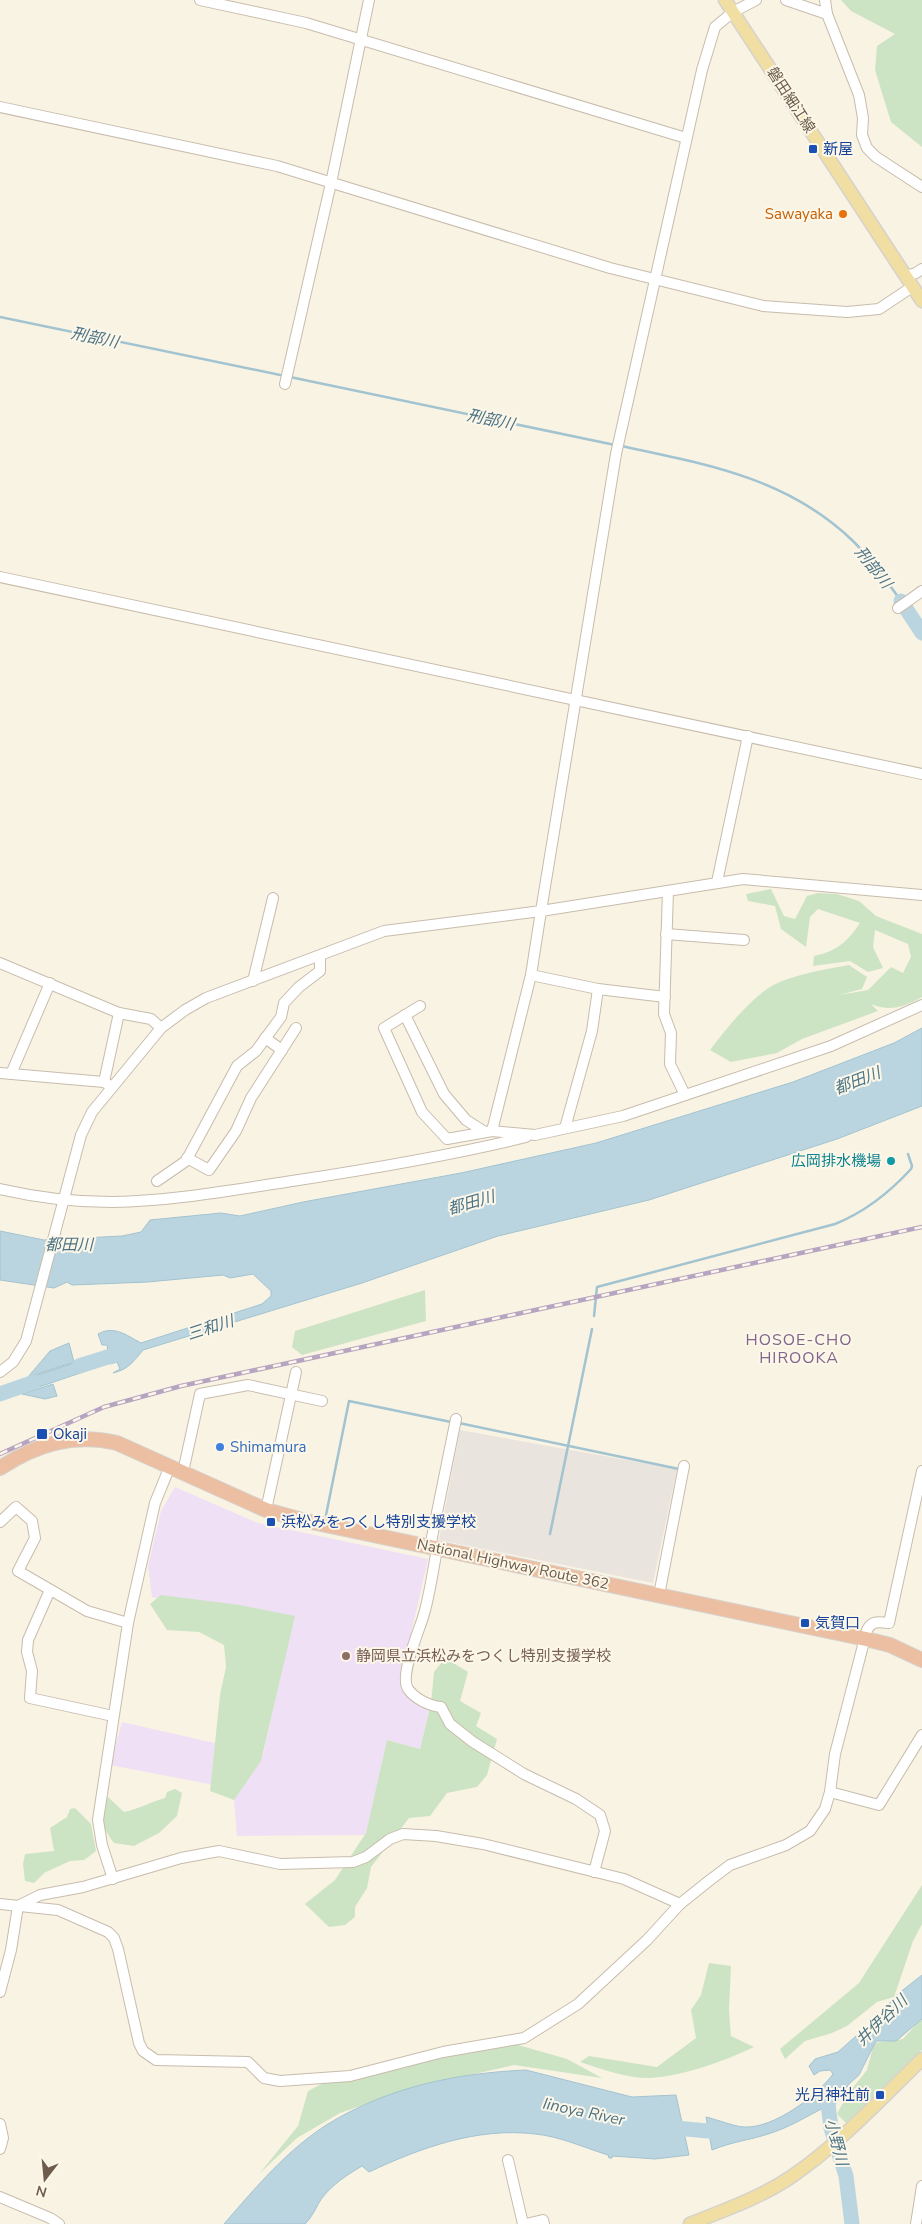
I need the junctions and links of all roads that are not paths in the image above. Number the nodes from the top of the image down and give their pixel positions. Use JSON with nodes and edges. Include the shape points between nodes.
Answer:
{"nodes":[{"id":1,"x":200,"y":0,"type":"edge"},
{"id":2,"x":369,"y":0,"type":"edge"},
{"id":3,"x":725,"y":0,"type":"edge"},
{"id":4,"x":756,"y":0,"type":"edge"},
{"id":5,"x":786,"y":0,"type":"edge"},
{"id":6,"x":825,"y":0,"type":"edge"},
{"id":7,"x":733,"y":12,"type":"junction"},
{"id":8,"x":826,"y":14,"type":"junction"},
{"id":9,"x":360,"y":40,"type":"junction"},
{"id":10,"x":0,"y":107,"type":"edge"},
{"id":11,"x":686,"y":138,"type":"junction"},
{"id":12,"x":331,"y":183,"type":"junction"},
{"id":13,"x":922,"y":187,"type":"edge"},
{"id":14,"x":922,"y":268,"type":"edge"},
{"id":15,"x":656,"y":278,"type":"junction"},
{"id":16,"x":909,"y":282,"type":"junction"},
{"id":17,"x":922,"y":301,"type":"edge"},
{"id":18,"x":285,"y":384,"type":"dead end"},
{"id":19,"x":0,"y":577,"type":"edge"},
{"id":20,"x":922,"y":591,"type":"edge"},
{"id":21,"x":898,"y":608,"type":"dead end"},
{"id":22,"x":577,"y":699,"type":"junction"},
{"id":23,"x":748,"y":736,"type":"junction"},
{"id":24,"x":922,"y":774,"type":"edge"},
{"id":25,"x":717,"y":882,"type":"junction"},
{"id":26,"x":668,"y":891,"type":"junction"},
{"id":27,"x":922,"y":895,"type":"edge"},
{"id":28,"x":273,"y":898,"type":"dead end"},
{"id":29,"x":540,"y":911,"type":"junction"},
{"id":30,"x":666,"y":934,"type":"junction"},
{"id":31,"x":744,"y":940,"type":"dead end"},
{"id":32,"x":320,"y":956,"type":"junction"},
{"id":33,"x":0,"y":963,"type":"edge"},
{"id":34,"x":531,"y":975,"type":"junction"},
{"id":35,"x":253,"y":981,"type":"junction"},
{"id":36,"x":50,"y":983,"type":"junction"},
{"id":37,"x":598,"y":989,"type":"junction"},
{"id":38,"x":665,"y":996,"type":"junction"},
{"id":39,"x":922,"y":1005,"type":"edge"},
{"id":40,"x":420,"y":1006,"type":"dead end"},
{"id":41,"x":119,"y":1012,"type":"junction"},
{"id":42,"x":405,"y":1015,"type":"junction"},
{"id":43,"x":161,"y":1028,"type":"junction"},
{"id":44,"x":296,"y":1028,"type":"dead end"},
{"id":45,"x":265,"y":1038,"type":"junction"},
{"id":46,"x":282,"y":1050,"type":"junction"},
{"id":47,"x":5,"y":1074,"type":"edge"},
{"id":48,"x":108,"y":1084,"type":"junction"},
{"id":49,"x":685,"y":1095,"type":"junction"},
{"id":50,"x":565,"y":1128,"type":"junction"},
{"id":51,"x":489,"y":1132,"type":"junction"},
{"id":52,"x":534,"y":1135,"type":"junction"},
{"id":53,"x":187,"y":1158,"type":"junction"},
{"id":54,"x":156,"y":1181,"type":"dead end"},
{"id":55,"x":0,"y":1189,"type":"edge"},
{"id":56,"x":64,"y":1201,"type":"junction"},
{"id":57,"x":0,"y":1372,"type":"edge"},
{"id":58,"x":296,"y":1372,"type":"dead end"},
{"id":59,"x":292,"y":1394,"type":"junction"},
{"id":60,"x":322,"y":1401,"type":"dead end"},
{"id":61,"x":456,"y":1419,"type":"dead end"},
{"id":62,"x":684,"y":1466,"type":"dead end"},
{"id":63,"x":0,"y":1468,"type":"edge"},
{"id":64,"x":176,"y":1469,"type":"junction"},
{"id":65,"x":922,"y":1471,"type":"edge"},
{"id":66,"x":266,"y":1510,"type":"junction"},
{"id":67,"x":0,"y":1522,"type":"edge"},
{"id":68,"x":433,"y":1548,"type":"junction"},
{"id":69,"x":50,"y":1590,"type":"junction"},
{"id":70,"x":659,"y":1595,"type":"junction"},
{"id":71,"x":128,"y":1623,"type":"junction"},
{"id":72,"x":866,"y":1639,"type":"junction"},
{"id":73,"x":922,"y":1660,"type":"edge"},
{"id":74,"x":113,"y":1716,"type":"junction"},
{"id":75,"x":922,"y":1735,"type":"edge"},
{"id":76,"x":830,"y":1792,"type":"junction"},
{"id":77,"x":594,"y":1872,"type":"junction"},
{"id":78,"x":113,"y":1879,"type":"junction"},
{"id":79,"x":0,"y":1904,"type":"edge"},
{"id":80,"x":680,"y":1904,"type":"junction"},
{"id":81,"x":19,"y":1906,"type":"junction"},
{"id":82,"x":0,"y":1992,"type":"edge"},
{"id":83,"x":922,"y":2059,"type":"edge"},
{"id":84,"x":0,"y":2124,"type":"edge"},
{"id":85,"x":0,"y":2149,"type":"edge"},
{"id":86,"x":508,"y":2160,"type":"dead end"},
{"id":87,"x":922,"y":2186,"type":"edge"},
{"id":88,"x":0,"y":2197,"type":"edge"},
{"id":89,"x":59,"y":2224,"type":"edge"},
{"id":90,"x":525,"y":2224,"type":"edge"},
{"id":91,"x":544,"y":2224,"type":"edge"},
{"id":92,"x":690,"y":2224,"type":"edge"},
{"id":93,"x":916,"y":2224,"type":"edge"}],
"edges":[{"from":1,"to":9,"type":"street","via":[[306,23]]},
{"from":2,"to":9,"type":"street"},
{"from":3,"to":7,"type":"main road","name":"磐田細江線"},
{"from":4,"to":7,"type":"street"},
{"from":5,"to":8,"type":"street"},
{"from":6,"to":8,"type":"street"},
{"from":7,"to":11,"type":"street","via":[[715,27],[710,39]]},
{"from":7,"to":16,"type":"main road","name":"磐田細江線"},
{"from":8,"to":13,"type":"street","via":[[859,95],[862,135],[867,148]]},
{"from":9,"to":11,"type":"street"},
{"from":9,"to":12,"type":"street"},
{"from":10,"to":12,"type":"street","via":[[278,166]]},
{"from":11,"to":15,"type":"street"},
{"from":12,"to":15,"type":"street","via":[[610,268]]},
{"from":12,"to":18,"type":"street"},
{"from":14,"to":16,"type":"street"},
{"from":15,"to":16,"type":"street","via":[[763,306],[847,312],[879,309]]},
{"from":15,"to":22,"type":"street","via":[[616,454]]},
{"from":16,"to":17,"type":"main road","name":"磐田細江線"},
{"from":19,"to":22,"type":"street"},
{"from":20,"to":21,"type":"street"},
{"from":22,"to":23,"type":"street"},
{"from":22,"to":29,"type":"street"},
{"from":23,"to":24,"type":"street"},
{"from":23,"to":25,"type":"street"},
{"from":25,"to":26,"type":"street"},
{"from":25,"to":27,"type":"street","via":[[743,879]]},
{"from":26,"to":29,"type":"street"},
{"from":26,"to":30,"type":"street"},
{"from":28,"to":35,"type":"street"},
{"from":29,"to":32,"type":"street","via":[[384,932]]},
{"from":29,"to":34,"type":"street"},
{"from":30,"to":31,"type":"street"},
{"from":30,"to":38,"type":"street"},
{"from":32,"to":35,"type":"street"},
{"from":32,"to":45,"type":"street","via":[[320,971],[284,1003],[281,1017]]},
{"from":33,"to":36,"type":"street"},
{"from":34,"to":37,"type":"street"},
{"from":34,"to":51,"type":"street"},
{"from":35,"to":43,"type":"street","via":[[206,998]]},
{"from":36,"to":41,"type":"street"},
{"from":36,"to":47,"type":"street"},
{"from":37,"to":38,"type":"street"},
{"from":37,"to":50,"type":"street","via":[[592,1031]]},
{"from":38,"to":49,"type":"street","via":[[664,1014],[671,1033],[670,1064]]},
{"from":39,"to":49,"type":"street","via":[[831,1046]]},
{"from":40,"to":42,"type":"street"},
{"from":41,"to":43,"type":"street","via":[[151,1019]]},
{"from":41,"to":48,"type":"street"},
{"from":42,"to":51,"type":"street","via":[[444,1094],[466,1120]]},
{"from":42,"to":51,"type":"street","via":[[384,1028],[422,1112],[447,1139]]},
{"from":43,"to":48,"type":"street"},
{"from":44,"to":46,"type":"street"},
{"from":45,"to":46,"type":"street"},
{"from":45,"to":53,"type":"street","via":[[256,1051],[237,1066]]},
{"from":46,"to":53,"type":"street","via":[[251,1098],[236,1131],[209,1170]]},
{"from":47,"to":48,"type":"street"},
{"from":48,"to":56,"type":"street","via":[[81,1135]]},
{"from":49,"to":50,"type":"street","via":[[623,1116]]},
{"from":50,"to":52,"type":"street"},
{"from":51,"to":52,"type":"street"},
{"from":52,"to":56,"type":"street","via":[[466,1152],[233,1190],[112,1202]]},
{"from":53,"to":54,"type":"street"},
{"from":55,"to":56,"type":"street"},
{"from":56,"to":57,"type":"street","via":[[26,1341],[13,1362]]},
{"from":58,"to":59,"type":"street"},
{"from":59,"to":60,"type":"street"},
{"from":59,"to":64,"type":"street","via":[[248,1385],[200,1394]]},
{"from":59,"to":66,"type":"street"},
{"from":61,"to":68,"type":"street"},
{"from":62,"to":70,"type":"street"},
{"from":63,"to":64,"type":"highway","name":"National Highway Route 362","via":[[18,1456],[46,1445],[94,1438],[117,1442]]},
{"from":64,"to":66,"type":"highway","name":"National Highway Route 362"},
{"from":64,"to":71,"type":"street","via":[[155,1503]]},
{"from":65,"to":72,"type":"street","via":[[889,1623],[870,1624]]},
{"from":66,"to":68,"type":"highway","name":"National Highway Route 362"},
{"from":67,"to":69,"type":"street","via":[[16,1507],[32,1521],[34,1538],[18,1571]]},
{"from":68,"to":70,"type":"highway","name":"National Highway Route 362"},
{"from":68,"to":77,"type":"street","via":[[424,1614],[406,1680],[408,1689],[430,1706],[441,1707],[450,1724],[473,1742],[600,1815],[605,1831]]},
{"from":69,"to":71,"type":"street","via":[[87,1611]]},
{"from":69,"to":74,"type":"street","via":[[28,1640],[27,1652],[32,1670],[30,1698]]},
{"from":70,"to":72,"type":"highway","name":"National Highway Route 362"},
{"from":71,"to":74,"type":"street"},
{"from":72,"to":73,"type":"highway","name":"National Highway Route 362","via":[[890,1645]]},
{"from":72,"to":76,"type":"street","via":[[835,1754]]},
{"from":74,"to":78,"type":"street","via":[[98,1820]]},
{"from":75,"to":76,"type":"street","via":[[878,1805]]},
{"from":76,"to":80,"type":"street","via":[[825,1809],[810,1831],[786,1845],[730,1866]]},
{"from":77,"to":78,"type":"street","via":[[483,1844],[403,1834],[353,1862],[280,1864],[219,1851],[181,1858]]},
{"from":77,"to":80,"type":"street","via":[[624,1879]]},
{"from":78,"to":81,"type":"street","via":[[84,1888],[40,1895]]},
{"from":79,"to":81,"type":"street"},
{"from":80,"to":81,"type":"street","via":[[647,1940],[578,2004],[524,2038],[443,2052],[350,2076],[280,2081],[264,2078],[248,2062],[156,2060],[139,2043],[114,1938],[108,1932],[58,1910]]},
{"from":81,"to":82,"type":"street"},
{"from":83,"to":92,"type":"main road","via":[[830,2147],[790,2177],[757,2197]]},
{"from":84,"to":85,"type":"street","via":[[3,2138]]},
{"from":86,"to":90,"type":"street"},
{"from":87,"to":93,"type":"street"},
{"from":88,"to":89,"type":"street"},
{"from":90,"to":91,"type":"street","via":[[543,2220]]}]}
